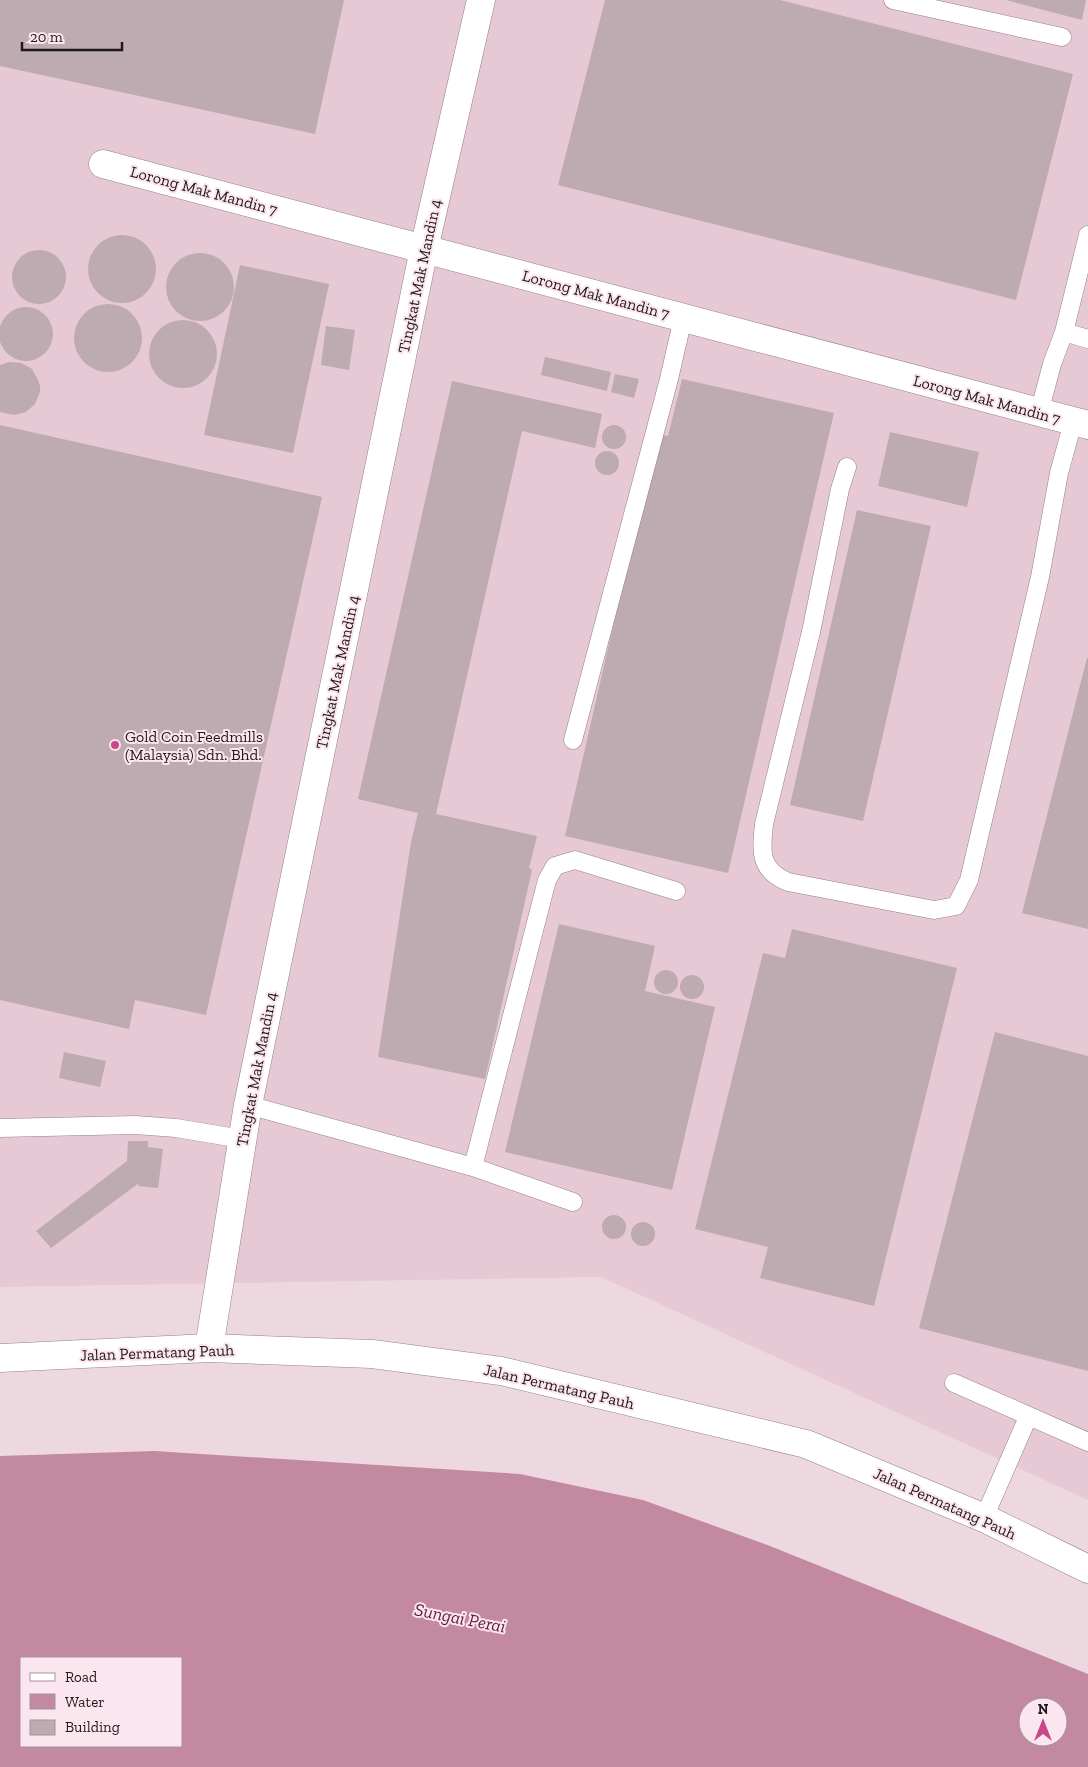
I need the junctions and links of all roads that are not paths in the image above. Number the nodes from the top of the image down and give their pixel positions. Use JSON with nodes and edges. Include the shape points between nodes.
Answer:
{"nodes":[{"id":1,"x":481,"y":0,"type":"edge"},
{"id":2,"x":893,"y":0,"type":"edge"},
{"id":3,"x":1062,"y":37,"type":"dead end"},
{"id":4,"x":103,"y":164,"type":"dead end"},
{"id":5,"x":1088,"y":234,"type":"edge"},
{"id":6,"x":424,"y":249,"type":"junction"},
{"id":7,"x":683,"y":318,"type":"junction"},
{"id":8,"x":1064,"y":332,"type":"junction"},
{"id":9,"x":1088,"y":339,"type":"edge"},
{"id":10,"x":1039,"y":413,"type":"junction"},
{"id":11,"x":1081,"y":423,"type":"edge"},
{"id":12,"x":847,"y":467,"type":"dead end"},
{"id":13,"x":573,"y":740,"type":"dead end"},
{"id":14,"x":676,"y":891,"type":"dead end"},
{"id":15,"x":248,"y":1104,"type":"junction"},
{"id":16,"x":0,"y":1128,"type":"edge"},
{"id":17,"x":242,"y":1139,"type":"junction"},
{"id":18,"x":473,"y":1167,"type":"junction"},
{"id":19,"x":573,"y":1202,"type":"dead end"},
{"id":20,"x":209,"y":1348,"type":"junction"},
{"id":21,"x":0,"y":1358,"type":"edge"},
{"id":22,"x":954,"y":1383,"type":"dead end"},
{"id":23,"x":1028,"y":1417,"type":"junction"},
{"id":24,"x":1088,"y":1442,"type":"edge"},
{"id":25,"x":984,"y":1518,"type":"junction"},
{"id":26,"x":1088,"y":1569,"type":"edge"}],
"edges":[{"from":1,"to":6,"type":"street","name":"Tingkat Mak Mandin 4"},
{"from":2,"to":3,"type":"lane"},
{"from":4,"to":6,"type":"street","name":"Lorong Mak Mandin 7"},
{"from":5,"to":8,"type":"lane"},
{"from":6,"to":7,"type":"street","name":"Lorong Mak Mandin 7"},
{"from":6,"to":15,"type":"street","name":"Tingkat Mak Mandin 4"},
{"from":7,"to":10,"type":"street","name":"Lorong Mak Mandin 7"},
{"from":7,"to":13,"type":"lane","via":[[670,379]]},
{"from":8,"to":9,"type":"lane"},
{"from":8,"to":10,"type":"lane"},
{"from":10,"to":11,"type":"street","name":"Lorong Mak Mandin 7"},
{"from":11,"to":12,"type":"lane","via":[[1059,473],[1040,577],[969,880],[956,906],[925,909],[788,882],[775,876],[766,864],[762,848],[764,824]]},
{"from":14,"to":18,"type":"lane","via":[[575,860],[555,866],[546,880]]},
{"from":15,"to":17,"type":"street","name":"Tingkat Mak Mandin 4"},
{"from":15,"to":18,"type":"lane"},
{"from":16,"to":17,"type":"lane","via":[[135,1125],[210,1132]]},
{"from":17,"to":20,"type":"street","name":"Tingkat Mak Mandin 4"},
{"from":18,"to":19,"type":"lane"},
{"from":20,"to":21,"type":"street","name":"Jalan Permatang Pauh"},
{"from":20,"to":25,"type":"street","name":"Jalan Permatang Pauh","via":[[372,1354],[501,1371],[806,1444]]},
{"from":22,"to":23,"type":"lane"},
{"from":23,"to":24,"type":"lane"},
{"from":23,"to":25,"type":"lane"},
{"from":25,"to":26,"type":"street","name":"Jalan Permatang Pauh"}]}
